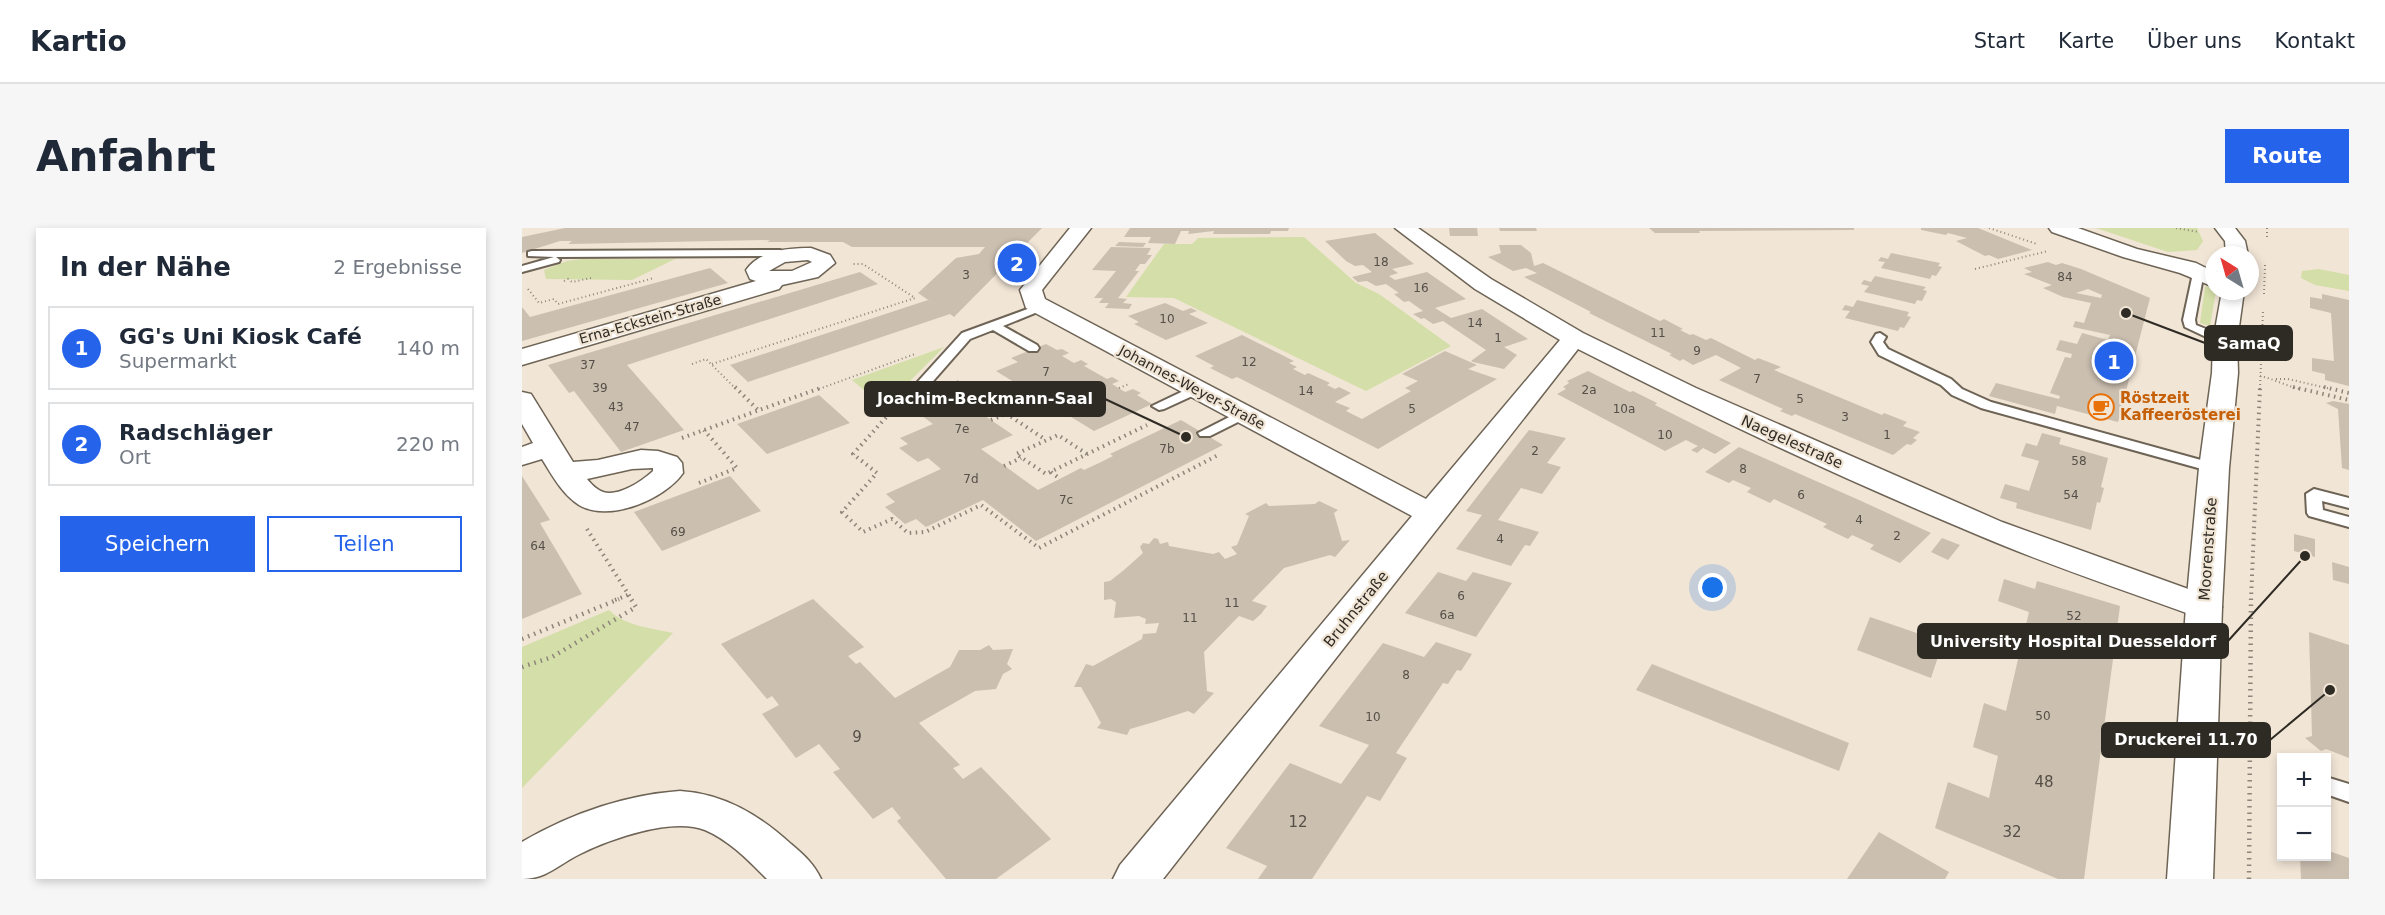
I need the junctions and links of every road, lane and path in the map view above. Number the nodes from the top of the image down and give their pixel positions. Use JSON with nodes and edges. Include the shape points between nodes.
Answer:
{"nodes":[{"id":1,"x":1081,"y":228,"type":"edge"},
{"id":2,"x":1405,"y":228,"type":"edge"},
{"id":3,"x":1989,"y":228,"type":"edge"},
{"id":4,"x":2059,"y":228,"type":"edge"},
{"id":5,"x":2225,"y":228,"type":"edge"},
{"id":6,"x":2236,"y":246,"type":"edge"},
{"id":7,"x":532,"y":254,"type":"dead end"},
{"id":8,"x":582,"y":254,"type":"junction"},
{"id":9,"x":2266,"y":261,"type":"dead end"},
{"id":10,"x":822,"y":265,"type":"joint"},
{"id":11,"x":780,"y":268,"type":"junction"},
{"id":12,"x":2188,"y":268,"type":"junction"},
{"id":13,"x":522,"y":269,"type":"edge"},
{"id":14,"x":1975,"y":269,"type":"dead end"},
{"id":15,"x":660,"y":276,"type":"dead end"},
{"id":16,"x":2205,"y":276,"type":"edge"},
{"id":17,"x":600,"y":278,"type":"dead end"},
{"id":18,"x":623,"y":279,"type":"dead end"},
{"id":19,"x":522,"y":281,"type":"edge"},
{"id":20,"x":558,"y":282,"type":"dead end"},
{"id":21,"x":630,"y":285,"type":"junction"},
{"id":22,"x":538,"y":287,"type":"dead end"},
{"id":23,"x":529,"y":290,"type":"junction"},
{"id":24,"x":2225,"y":300,"type":"edge"},
{"id":25,"x":1041,"y":308,"type":"junction"},
{"id":26,"x":994,"y":325,"type":"junction"},
{"id":27,"x":966,"y":336,"type":"junction"},
{"id":28,"x":1880,"y":337,"type":"dead end"},
{"id":29,"x":1574,"y":338,"type":"junction"},
{"id":30,"x":2225,"y":341,"type":"junction"},
{"id":31,"x":1033,"y":348,"type":"dead end"},
{"id":32,"x":522,"y":357,"type":"edge"},
{"id":33,"x":692,"y":364,"type":"dead end"},
{"id":34,"x":712,"y":364,"type":"junction"},
{"id":35,"x":938,"y":368,"type":"junction"},
{"id":36,"x":2260,"y":376,"type":"junction"},
{"id":37,"x":2276,"y":379,"type":"junction"},
{"id":38,"x":1202,"y":392,"type":"junction"},
{"id":39,"x":2349,"y":393,"type":"edge"},
{"id":40,"x":522,"y":400,"type":"edge"},
{"id":41,"x":2349,"y":400,"type":"edge"},
{"id":42,"x":908,"y":401,"type":"joint"},
{"id":43,"x":1159,"y":406,"type":"dead end"},
{"id":44,"x":758,"y":410,"type":"junction"},
{"id":45,"x":1006,"y":414,"type":"junction"},
{"id":46,"x":1243,"y":414,"type":"junction"},
{"id":47,"x":991,"y":420,"type":"dead end"},
{"id":48,"x":1270,"y":428,"type":"junction"},
{"id":49,"x":704,"y":430,"type":"junction"},
{"id":50,"x":1205,"y":433,"type":"dead end"},
{"id":51,"x":1046,"y":440,"type":"junction"},
{"id":52,"x":1088,"y":454,"type":"junction"},
{"id":53,"x":522,"y":456,"type":"edge"},
{"id":54,"x":655,"y":458,"type":"junction"},
{"id":55,"x":1021,"y":458,"type":"junction"},
{"id":56,"x":557,"y":459,"type":"junction"},
{"id":57,"x":1004,"y":466,"type":"dead end"},
{"id":58,"x":2214,"y":468,"type":"junction"},
{"id":59,"x":1051,"y":472,"type":"junction"},
{"id":60,"x":1060,"y":478,"type":"dead end"},
{"id":61,"x":689,"y":486,"type":"dead end"},
{"id":62,"x":590,"y":498,"type":"junction"},
{"id":63,"x":2349,"y":503,"type":"edge"},
{"id":64,"x":1433,"y":515,"type":"junction"},
{"id":65,"x":2349,"y":522,"type":"edge"},
{"id":66,"x":628,"y":595,"type":"junction"},
{"id":67,"x":2204,"y":607,"type":"junction"},
{"id":68,"x":522,"y":639,"type":"edge"},
{"id":69,"x":522,"y":667,"type":"edge"},
{"id":70,"x":2331,"y":787,"type":"edge"},
{"id":71,"x":2349,"y":793,"type":"edge"},
{"id":72,"x":522,"y":865,"type":"edge"},
{"id":73,"x":798,"y":879,"type":"edge"},
{"id":74,"x":1136,"y":879,"type":"edge"},
{"id":75,"x":2190,"y":879,"type":"edge"},
{"id":76,"x":2249,"y":879,"type":"edge"}],
"edges":[{"from":1,"to":25,"type":"street","via":[[1031,290],[1034,303]]},
{"from":2,"to":29,"type":"street","name":"Naegelestraße","via":[[1483,284]]},
{"from":3,"to":14,"type":"path","via":[[2048,250]]},
{"from":4,"to":12,"type":"street","name":"Moorenstraße"},
{"from":5,"to":6,"type":"street"},
{"from":7,"to":8,"type":"lane"},
{"from":8,"to":11,"type":"lane","via":[[780,253]]},
{"from":8,"to":13,"type":"lane"},
{"from":9,"to":36,"type":"path"},
{"from":10,"to":11,"type":"street","name":"Erna-Eckstein-Straße","via":[[805,274]]},
{"from":10,"to":34,"type":"path","via":[[863,264],[915,298]]},
{"from":11,"to":32,"type":"street","name":"Erna-Eckstein-Straße","via":[[771,284]]},
{"from":12,"to":16,"type":"street","name":"Moorenstraße"},
{"from":12,"to":30,"type":"lane","via":[[2199,277],[2189,320],[2191,327]]},
{"from":15,"to":21,"type":"path"},
{"from":17,"to":20,"type":"path"},
{"from":18,"to":21,"type":"path"},
{"from":19,"to":23,"type":"path"},
{"from":21,"to":23,"type":"path","via":[[558,304],[554,299],[539,303]]},
{"from":22,"to":23,"type":"path"},
{"from":24,"to":30,"type":"street","name":"Moorenstraße"},
{"from":25,"to":26,"type":"lane"},
{"from":25,"to":38,"type":"street","name":"Johannes-Weyer-Straße"},
{"from":26,"to":27,"type":"lane"},
{"from":26,"to":31,"type":"lane"},
{"from":27,"to":35,"type":"lane"},
{"from":27,"to":44,"type":"path"},
{"from":28,"to":58,"type":"lane","via":[[1877,342],[1883,352],[1986,405]]},
{"from":29,"to":64,"type":"street","name":"Bruhnstraße"},
{"from":29,"to":67,"type":"street","name":"Naegelestraße","via":[[1816,453],[1980,524]]},
{"from":30,"to":58,"type":"street","name":"Moorenstraße"},
{"from":33,"to":34,"type":"path","via":[[706,359]]},
{"from":34,"to":44,"type":"path"},
{"from":35,"to":42,"type":"lane"},
{"from":35,"to":45,"type":"path"},
{"from":36,"to":37,"type":"path"},
{"from":36,"to":76,"type":"path","via":[[2250,618]]},
{"from":37,"to":39,"type":"path"},
{"from":37,"to":41,"type":"path","via":[[2288,386]]},
{"from":38,"to":43,"type":"lane"},
{"from":38,"to":46,"type":"street","name":"Johannes-Weyer-Straße"},
{"from":38,"to":52,"type":"path"},
{"from":40,"to":56,"type":"street"},
{"from":42,"to":48,"type":"path","via":[[894,410],[853,454],[876,473],[842,512],[863,532],[892,519],[908,533],[925,532],[981,505],[1039,548]]},
{"from":44,"to":49,"type":"path"},
{"from":45,"to":47,"type":"path"},
{"from":45,"to":51,"type":"path"},
{"from":46,"to":48,"type":"street","name":"Johannes-Weyer-Straße"},
{"from":46,"to":50,"type":"lane"},
{"from":48,"to":64,"type":"street","name":"Johannes-Weyer-Straße"},
{"from":49,"to":54,"type":"path","via":[[673,441]]},
{"from":49,"to":61,"type":"path","via":[[737,468]]},
{"from":51,"to":52,"type":"path","via":[[1058,435]]},
{"from":51,"to":55,"type":"path","via":[[1016,454]]},
{"from":52,"to":59,"type":"path"},
{"from":53,"to":56,"type":"street"},
{"from":54,"to":56,"type":"street","via":[[633,459],[598,469]]},
{"from":54,"to":62,"type":"street","via":[[667,463],[668,473],[658,485],[606,502]]},
{"from":55,"to":57,"type":"path"},
{"from":55,"to":59,"type":"path","via":[[1046,474]]},
{"from":56,"to":62,"type":"street"},
{"from":58,"to":67,"type":"street","name":"Moorenstraße"},
{"from":59,"to":60,"type":"path"},
{"from":62,"to":66,"type":"path","via":[[577,512]]},
{"from":63,"to":65,"type":"lane","via":[[2314,494],[2315,513]]},
{"from":64,"to":74,"type":"street","name":"Bruhnstraße"},
{"from":66,"to":68,"type":"path"},
{"from":66,"to":69,"type":"path","via":[[636,608],[552,657]]},
{"from":67,"to":75,"type":"street","name":"Moorenstraße"},
{"from":70,"to":71,"type":"lane"},
{"from":72,"to":73,"type":"street","via":[[566,840],[626,818],[680,809],[713,813],[741,828]]}]}
